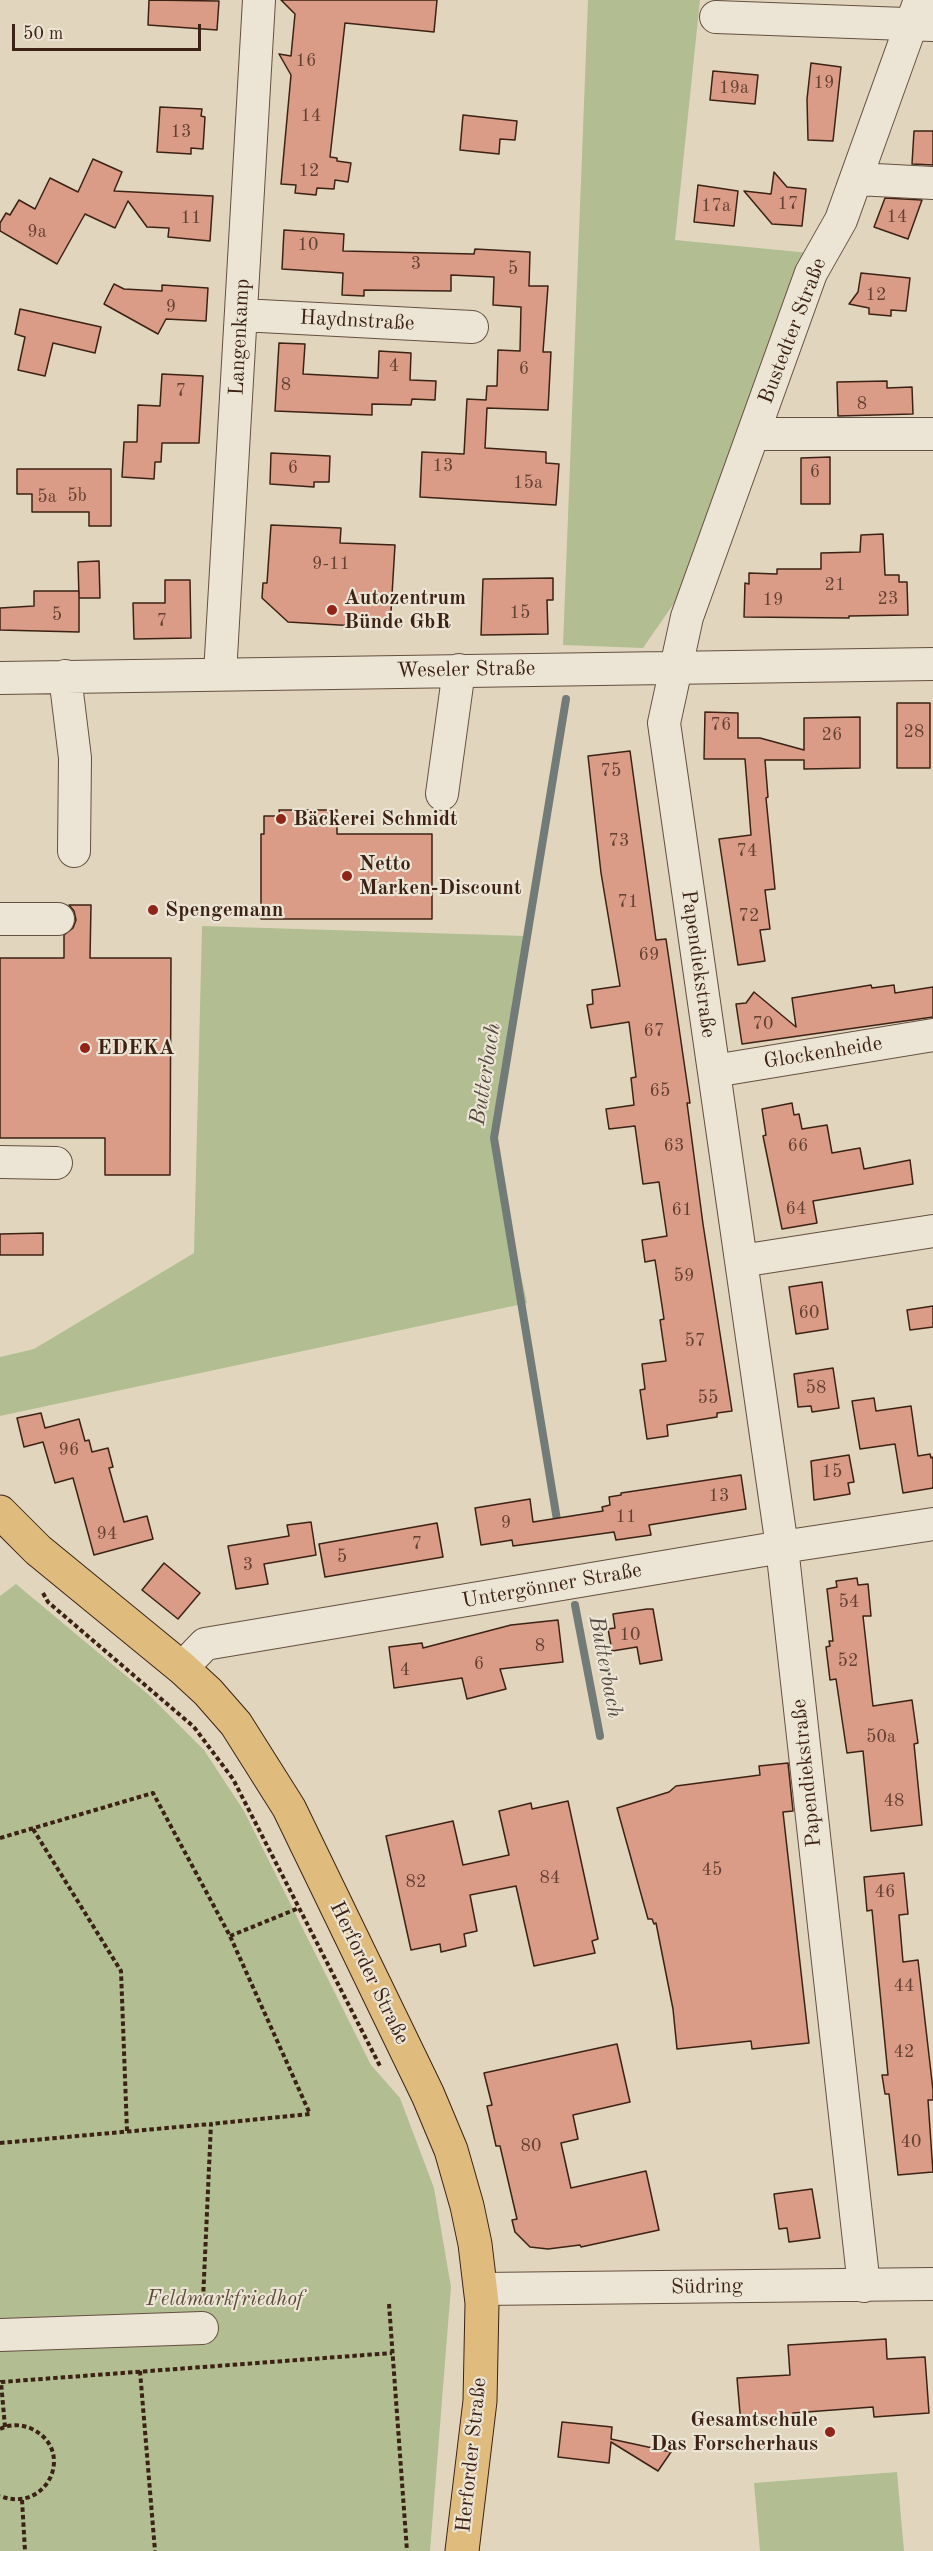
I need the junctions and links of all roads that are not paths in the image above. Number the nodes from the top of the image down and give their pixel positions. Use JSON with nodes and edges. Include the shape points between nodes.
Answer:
{"nodes":[{"id":1,"x":259,"y":0,"type":"edge"},
{"id":2,"x":922,"y":16,"type":"edge"},
{"id":3,"x":716,"y":17,"type":"dead end"},
{"id":4,"x":857,"y":179,"type":"junction"},
{"id":5,"x":933,"y":183,"type":"edge"},
{"id":6,"x":241,"y":315,"type":"junction"},
{"id":7,"x":472,"y":327,"type":"dead end"},
{"id":8,"x":754,"y":434,"type":"junction"},
{"id":9,"x":933,"y":434,"type":"edge"},
{"id":10,"x":933,"y":664,"type":"edge"},
{"id":11,"x":676,"y":667,"type":"junction"},
{"id":12,"x":459,"y":670,"type":"junction"},
{"id":13,"x":220,"y":674,"type":"junction"},
{"id":14,"x":65,"y":676,"type":"junction"},
{"id":15,"x":0,"y":678,"type":"edge"},
{"id":16,"x":441,"y":794,"type":"dead end"},
{"id":17,"x":74,"y":851,"type":"dead end"},
{"id":18,"x":0,"y":919,"type":"edge"},
{"id":19,"x":58,"y":919,"type":"dead end"},
{"id":20,"x":933,"y":1035,"type":"edge"},
{"id":21,"x":714,"y":1071,"type":"junction"},
{"id":22,"x":0,"y":1162,"type":"edge"},
{"id":23,"x":56,"y":1163,"type":"dead end"},
{"id":24,"x":933,"y":1231,"type":"edge"},
{"id":25,"x":741,"y":1261,"type":"junction"},
{"id":26,"x":0,"y":1512,"type":"edge"},
{"id":27,"x":933,"y":1524,"type":"edge"},
{"id":28,"x":782,"y":1547,"type":"junction"},
{"id":29,"x":182,"y":1668,"type":"junction"},
{"id":30,"x":933,"y":2284,"type":"edge"},
{"id":31,"x":864,"y":2286,"type":"junction"},
{"id":32,"x":481,"y":2289,"type":"junction"},
{"id":33,"x":202,"y":2328,"type":"road end"},
{"id":34,"x":0,"y":2336,"type":"edge"},
{"id":35,"x":462,"y":2551,"type":"edge"}],
"edges":[{"from":1,"to":6,"type":"street","name":"Langenkamp"},
{"from":2,"to":3,"type":"street"},
{"from":2,"to":4,"type":"street","name":"Bustedter Straße"},
{"from":4,"to":5,"type":"street"},
{"from":4,"to":8,"type":"street","name":"Bustedter Straße","via":[[841,220],[811,273]]},
{"from":6,"to":7,"type":"street","name":"Haydnstraße"},
{"from":6,"to":13,"type":"street","name":"Langenkamp"},
{"from":8,"to":9,"type":"street"},
{"from":8,"to":11,"type":"street","name":"Bustedter Straße","via":[[687,617]]},
{"from":10,"to":11,"type":"street","name":"Weseler Straße"},
{"from":11,"to":12,"type":"street","name":"Weseler Straße"},
{"from":11,"to":21,"type":"street","name":"Papendiekstraße","via":[[664,723]]},
{"from":12,"to":13,"type":"street","name":"Weseler Straße"},
{"from":12,"to":16,"type":"street"},
{"from":13,"to":14,"type":"street","name":"Weseler Straße"},
{"from":14,"to":15,"type":"street","name":"Weseler Straße"},
{"from":14,"to":17,"type":"street","via":[[75,758]]},
{"from":18,"to":19,"type":"street"},
{"from":20,"to":21,"type":"street","name":"Glockenheide"},
{"from":21,"to":25,"type":"street","name":"Papendiekstraße"},
{"from":22,"to":23,"type":"street"},
{"from":24,"to":25,"type":"street"},
{"from":25,"to":28,"type":"street","name":"Papendiekstraße"},
{"from":26,"to":29,"type":"main road","name":"Herforder Straße","via":[[38,1550]]},
{"from":27,"to":28,"type":"street","name":"Untergönner Straße"},
{"from":28,"to":29,"type":"street","name":"Untergönner Straße","via":[[205,1644]]},
{"from":28,"to":31,"type":"street","name":"Papendiekstraße"},
{"from":29,"to":32,"type":"main road","name":"Herforder Straße","via":[[236,1724],[289,1808],[428,2095],[451,2150],[475,2244]]},
{"from":30,"to":31,"type":"street","name":"Südring"},
{"from":31,"to":32,"type":"street","name":"Südring"},
{"from":32,"to":35,"type":"main road","name":"Herforder Straße","via":[[480,2401]]},
{"from":33,"to":34,"type":"street"}]}
